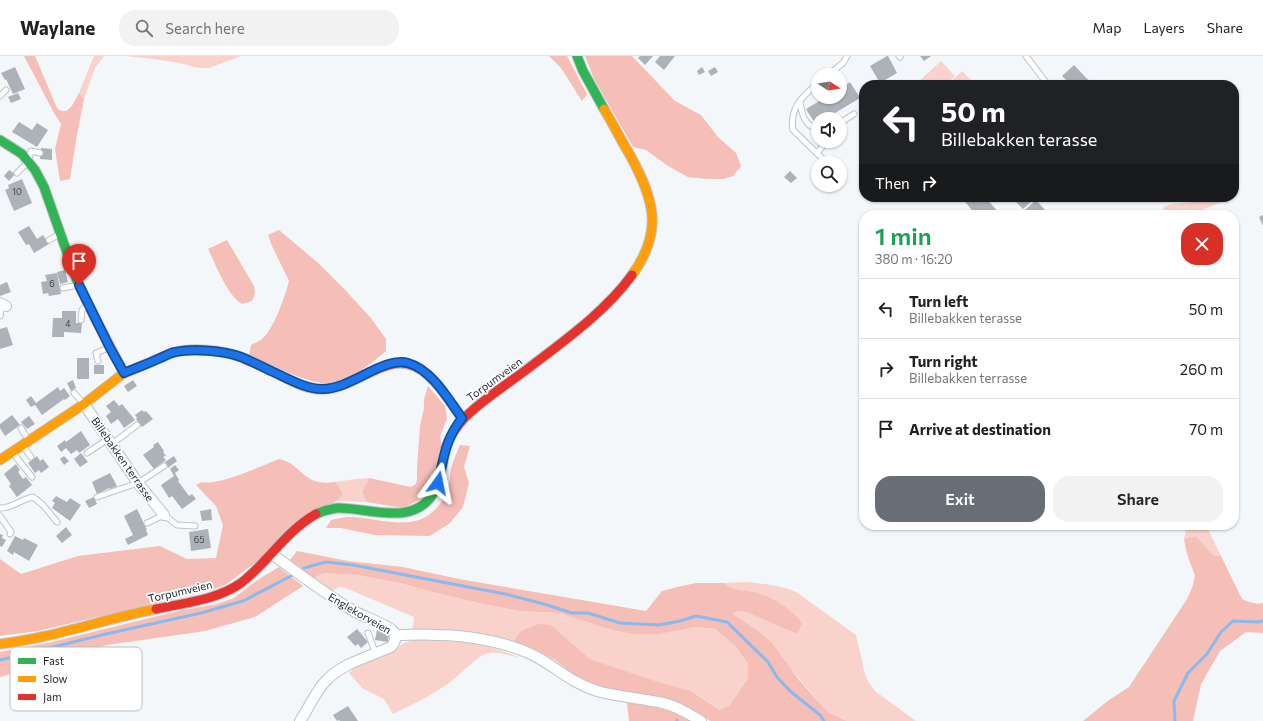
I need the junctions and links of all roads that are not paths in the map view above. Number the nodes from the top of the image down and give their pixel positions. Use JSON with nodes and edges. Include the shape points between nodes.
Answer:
{"nodes":[{"id":1,"x":577,"y":56,"type":"edge"},
{"id":2,"x":847,"y":56,"type":"edge"},
{"id":3,"x":1026,"y":56,"type":"edge"},
{"id":4,"x":837,"y":68,"type":"edge"},
{"id":5,"x":1044,"y":80,"type":"edge"},
{"id":6,"x":811,"y":89,"type":"edge"},
{"id":7,"x":6,"y":90,"type":"dead end"},
{"id":8,"x":0,"y":96,"type":"edge"},
{"id":9,"x":800,"y":102,"type":"junction"},
{"id":10,"x":854,"y":114,"type":"dead end"},
{"id":11,"x":847,"y":118,"type":"edge"},
{"id":12,"x":811,"y":126,"type":"edge"},
{"id":13,"x":0,"y":140,"type":"edge"},
{"id":14,"x":821,"y":148,"type":"edge"},
{"id":15,"x":40,"y":153,"type":"dead end"},
{"id":16,"x":816,"y":153,"type":"junction"},
{"id":17,"x":819,"y":156,"type":"edge"},
{"id":18,"x":28,"y":162,"type":"junction"},
{"id":19,"x":18,"y":173,"type":"dead end"},
{"id":20,"x":60,"y":234,"type":"junction"},
{"id":21,"x":50,"y":240,"type":"dead end"},
{"id":22,"x":79,"y":285,"type":"junction"},
{"id":23,"x":63,"y":288,"type":"dead end"},
{"id":24,"x":3,"y":304,"type":"edge"},
{"id":25,"x":89,"y":304,"type":"junction"},
{"id":26,"x":0,"y":316,"type":"edge"},
{"id":27,"x":81,"y":320,"type":"dead end"},
{"id":28,"x":110,"y":348,"type":"junction"},
{"id":29,"x":98,"y":361,"type":"dead end"},
{"id":30,"x":124,"y":373,"type":"junction"},
{"id":31,"x":74,"y":393,"type":"dead end"},
{"id":32,"x":84,"y":404,"type":"junction"},
{"id":33,"x":462,"y":418,"type":"junction"},
{"id":34,"x":137,"y":425,"type":"dead end"},
{"id":35,"x":21,"y":428,"type":"dead end"},
{"id":36,"x":110,"y":441,"type":"junction"},
{"id":37,"x":25,"y":443,"type":"junction"},
{"id":38,"x":12,"y":452,"type":"junction"},
{"id":39,"x":87,"y":452,"type":"dead end"},
{"id":40,"x":31,"y":457,"type":"dead end"},
{"id":41,"x":0,"y":460,"type":"edge"},
{"id":42,"x":164,"y":466,"type":"dead end"},
{"id":43,"x":32,"y":477,"type":"dead end"},
{"id":44,"x":138,"y":483,"type":"junction"},
{"id":45,"x":97,"y":498,"type":"dead end"},
{"id":46,"x":0,"y":508,"type":"edge"},
{"id":47,"x":164,"y":515,"type":"junction"},
{"id":48,"x":0,"y":516,"type":"edge"},
{"id":49,"x":57,"y":522,"type":"dead end"},
{"id":50,"x":148,"y":523,"type":"dead end"},
{"id":51,"x":195,"y":526,"type":"dead end"},
{"id":52,"x":10,"y":534,"type":"dead end"},
{"id":53,"x":272,"y":554,"type":"junction"},
{"id":54,"x":368,"y":633,"type":"dead end"},
{"id":55,"x":396,"y":635,"type":"junction"},
{"id":56,"x":0,"y":644,"type":"edge"},
{"id":57,"x":376,"y":654,"type":"junction"},
{"id":58,"x":300,"y":721,"type":"edge"},
{"id":59,"x":702,"y":721,"type":"edge"}],
"edges":[{"from":1,"to":33,"type":"main road","name":"Torpumveien","via":[[648,191],[653,214],[649,243],[639,265],[619,292],[565,340]]},
{"from":2,"to":4,"type":"lane"},
{"from":3,"to":5,"type":"lane"},
{"from":6,"to":9,"type":"lane"},
{"from":7,"to":8,"type":"lane"},
{"from":9,"to":12,"type":"lane","via":[[802,116]]},
{"from":9,"to":16,"type":"lane","via":[[793,113],[793,130]]},
{"from":10,"to":11,"type":"lane"},
{"from":13,"to":18,"type":"main road","via":[[22,154]]},
{"from":14,"to":16,"type":"lane"},
{"from":15,"to":18,"type":"lane","via":[[31,151]]},
{"from":16,"to":17,"type":"lane"},
{"from":18,"to":19,"type":"lane"},
{"from":18,"to":20,"type":"main road","via":[[44,187]]},
{"from":20,"to":21,"type":"lane"},
{"from":20,"to":22,"type":"main road"},
{"from":22,"to":23,"type":"lane"},
{"from":22,"to":25,"type":"main road"},
{"from":24,"to":26,"type":"lane"},
{"from":25,"to":27,"type":"lane","via":[[82,310]]},
{"from":25,"to":28,"type":"main road"},
{"from":28,"to":29,"type":"lane","via":[[96,353]]},
{"from":28,"to":30,"type":"main road"},
{"from":30,"to":32,"type":"main road"},
{"from":30,"to":33,"type":"main road","via":[[174,352],[193,350],[240,357],[309,387],[322,389],[342,386],[387,364],[409,363],[423,370],[434,380]]},
{"from":31,"to":32,"type":"lane"},
{"from":32,"to":36,"type":"street","name":"Billebakken terrasse"},
{"from":32,"to":37,"type":"main road"},
{"from":33,"to":53,"type":"main road","name":"Torpumveien","via":[[451,434],[438,483],[424,504],[404,513],[343,508],[325,510],[289,535]]},
{"from":34,"to":36,"type":"lane"},
{"from":35,"to":37,"type":"lane"},
{"from":36,"to":39,"type":"lane"},
{"from":36,"to":44,"type":"street","name":"Billebakken terrasse"},
{"from":37,"to":38,"type":"main road"},
{"from":37,"to":40,"type":"lane"},
{"from":38,"to":41,"type":"main road"},
{"from":38,"to":43,"type":"lane"},
{"from":42,"to":44,"type":"lane"},
{"from":44,"to":45,"type":"lane"},
{"from":44,"to":47,"type":"street","name":"Billebakken terrasse"},
{"from":46,"to":49,"type":"lane","via":[[5,509],[25,498],[33,497]]},
{"from":47,"to":50,"type":"lane"},
{"from":47,"to":51,"type":"lane","via":[[177,525]]},
{"from":48,"to":52,"type":"lane"},
{"from":53,"to":55,"type":"street","name":"Englekorveien","via":[[326,594],[353,611],[387,627]]},
{"from":53,"to":56,"type":"main road","name":"Torpumveien","via":[[248,577],[227,591],[197,601],[133,614],[58,634]]},
{"from":54,"to":57,"type":"lane"},
{"from":55,"to":57,"type":"street","name":"Englekorveien","via":[[391,647]]},
{"from":55,"to":59,"type":"street","via":[[464,637],[517,649],[536,657],[583,686],[599,692],[664,703],[680,708]]},
{"from":57,"to":58,"type":"street","name":"Englekorveien","via":[[342,668],[330,676]]}]}
